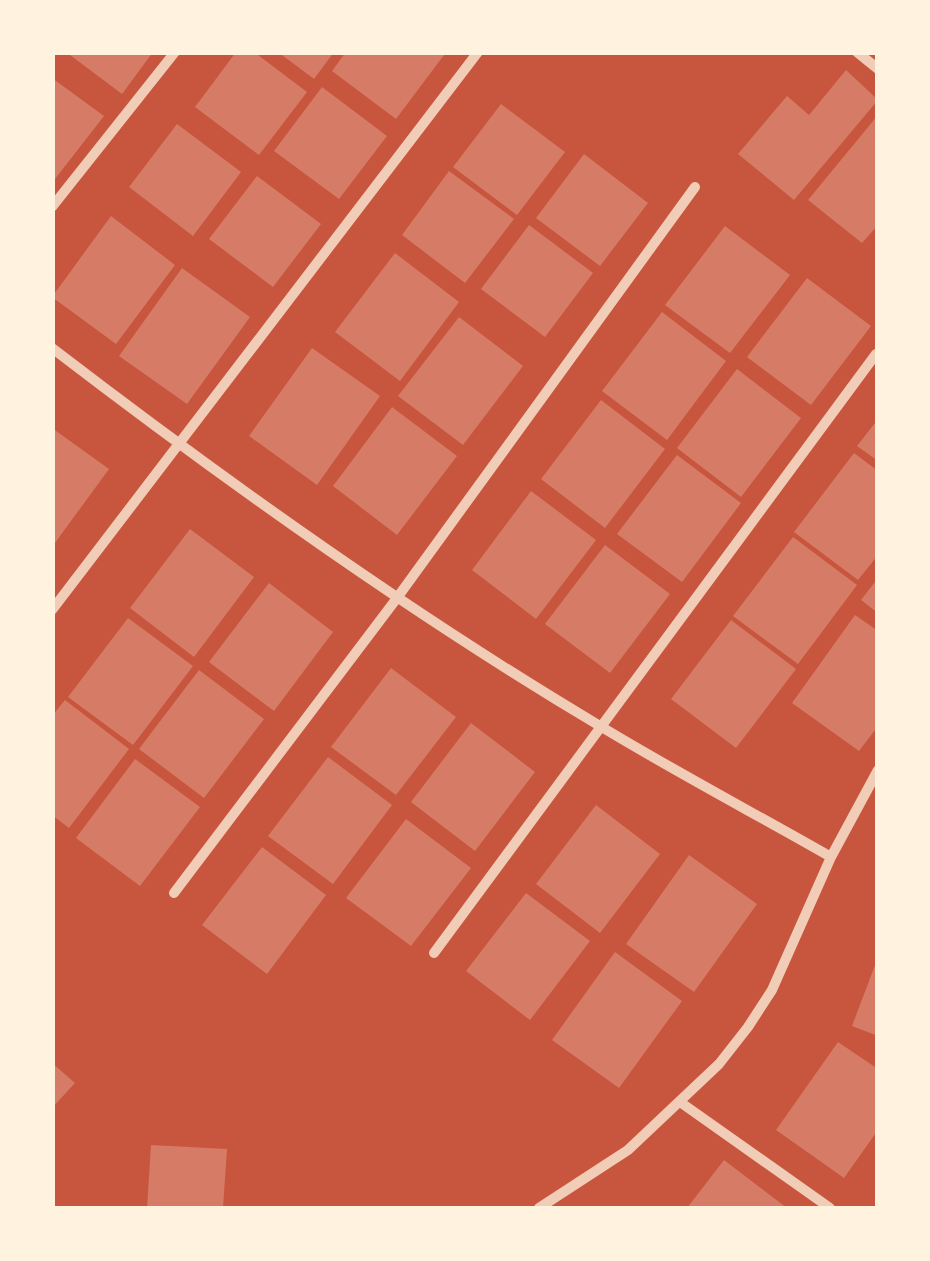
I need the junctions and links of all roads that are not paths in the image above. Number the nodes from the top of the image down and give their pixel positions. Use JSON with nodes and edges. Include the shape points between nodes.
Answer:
{"nodes":[{"id":1,"x":175,"y":52,"type":"edge"},
{"id":2,"x":478,"y":52,"type":"edge"},
{"id":3,"x":857,"y":52,"type":"edge"},
{"id":4,"x":878,"y":69,"type":"edge"},
{"id":5,"x":695,"y":187,"type":"dead end"},
{"id":6,"x":52,"y":207,"type":"edge"},
{"id":7,"x":52,"y":348,"type":"edge"},
{"id":8,"x":876,"y":354,"type":"edge"},
{"id":9,"x":180,"y":446,"type":"junction"},
{"id":10,"x":397,"y":598,"type":"junction"},
{"id":11,"x":52,"y":610,"type":"edge"},
{"id":12,"x":600,"y":726,"type":"junction"},
{"id":13,"x":878,"y":770,"type":"edge"},
{"id":14,"x":831,"y":856,"type":"junction"},
{"id":15,"x":174,"y":893,"type":"dead end"},
{"id":16,"x":434,"y":953,"type":"dead end"},
{"id":17,"x":680,"y":1102,"type":"junction"},
{"id":18,"x":539,"y":1208,"type":"edge"},
{"id":19,"x":830,"y":1208,"type":"edge"}],
"edges":[{"from":1,"to":6,"type":"street"},
{"from":2,"to":9,"type":"street"},
{"from":3,"to":4,"type":"street"},
{"from":5,"to":10,"type":"street"},
{"from":7,"to":9,"type":"street"},
{"from":8,"to":12,"type":"street"},
{"from":9,"to":10,"type":"street"},
{"from":9,"to":11,"type":"street"},
{"from":10,"to":12,"type":"street"},
{"from":10,"to":15,"type":"street"},
{"from":12,"to":14,"type":"street"},
{"from":12,"to":16,"type":"street"},
{"from":13,"to":14,"type":"street"},
{"from":14,"to":17,"type":"street","via":[[772,990],[719,1064]]},
{"from":17,"to":18,"type":"street","via":[[628,1150]]},
{"from":17,"to":19,"type":"street"}]}
